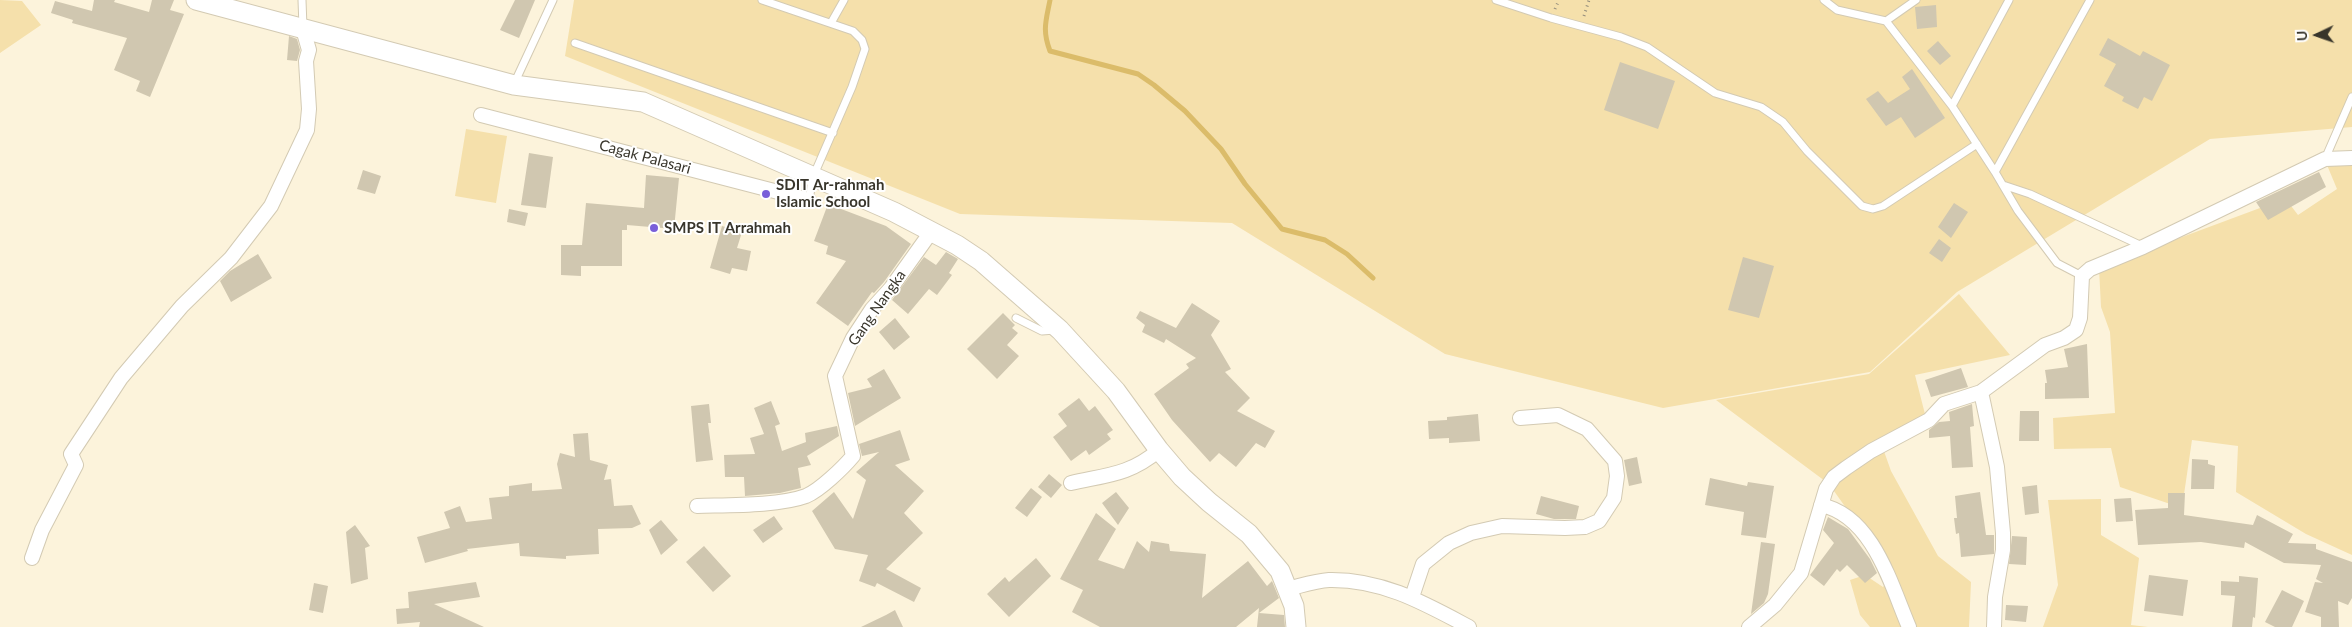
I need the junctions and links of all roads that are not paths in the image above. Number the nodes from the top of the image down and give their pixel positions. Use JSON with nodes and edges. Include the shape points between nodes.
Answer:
{"nodes":[{"id":1,"x":196,"y":0,"type":"edge"},
{"id":2,"x":302,"y":0,"type":"edge"},
{"id":3,"x":553,"y":0,"type":"edge"},
{"id":4,"x":762,"y":0,"type":"edge"},
{"id":5,"x":844,"y":0,"type":"edge"},
{"id":6,"x":1496,"y":0,"type":"edge"},
{"id":7,"x":1824,"y":0,"type":"edge"},
{"id":8,"x":1916,"y":0,"type":"edge"},
{"id":9,"x":2009,"y":0,"type":"edge"},
{"id":10,"x":2090,"y":0,"type":"edge"},
{"id":11,"x":226,"y":4,"type":"edge"},
{"id":12,"x":1886,"y":20,"type":"junction"},
{"id":13,"x":831,"y":23,"type":"junction"},
{"id":14,"x":303,"y":29,"type":"junction"},
{"id":15,"x":575,"y":43,"type":"dead end"},
{"id":16,"x":514,"y":85,"type":"junction"},
{"id":17,"x":2352,"y":97,"type":"edge"},
{"id":18,"x":1952,"y":106,"type":"junction"},
{"id":19,"x":481,"y":114,"type":"dead end"},
{"id":20,"x":833,"y":133,"type":"junction"},
{"id":21,"x":1977,"y":144,"type":"junction"},
{"id":22,"x":2352,"y":158,"type":"edge"},
{"id":23,"x":2325,"y":159,"type":"junction"},
{"id":24,"x":1995,"y":172,"type":"junction"},
{"id":25,"x":813,"y":177,"type":"junction"},
{"id":26,"x":2003,"y":185,"type":"junction"},
{"id":27,"x":809,"y":200,"type":"joint"},
{"id":28,"x":931,"y":232,"type":"junction"},
{"id":29,"x":2143,"y":247,"type":"junction"},
{"id":30,"x":2082,"y":276,"type":"junction"},
{"id":31,"x":1016,"y":318,"type":"dead end"},
{"id":32,"x":1060,"y":330,"type":"junction"},
{"id":33,"x":1981,"y":392,"type":"junction"},
{"id":34,"x":1520,"y":418,"type":"dead end"},
{"id":35,"x":1158,"y":450,"type":"junction"},
{"id":36,"x":1071,"y":483,"type":"dead end"},
{"id":37,"x":1821,"y":505,"type":"junction"},
{"id":38,"x":697,"y":506,"type":"dead end"},
{"id":39,"x":32,"y":558,"type":"dead end"},
{"id":40,"x":1287,"y":589,"type":"junction"},
{"id":41,"x":1412,"y":596,"type":"junction"},
{"id":42,"x":1296,"y":627,"type":"edge"},
{"id":43,"x":1469,"y":627,"type":"edge"},
{"id":44,"x":1749,"y":627,"type":"edge"},
{"id":45,"x":1909,"y":627,"type":"edge"},
{"id":46,"x":1994,"y":627,"type":"edge"}],
"edges":[{"from":1,"to":11,"type":"main road"},
{"from":2,"to":14,"type":"lane"},
{"from":3,"to":16,"type":"lane"},
{"from":4,"to":13,"type":"lane"},
{"from":5,"to":13,"type":"lane"},
{"from":6,"to":21,"type":"lane","via":[[1647,47],[1715,93],[1761,107],[1783,122],[1862,206],[1872,209],[1883,206]]},
{"from":7,"to":12,"type":"lane","via":[[1838,10]]},
{"from":8,"to":12,"type":"lane"},
{"from":9,"to":18,"type":"lane"},
{"from":10,"to":24,"type":"lane"},
{"from":11,"to":14,"type":"main road"},
{"from":12,"to":18,"type":"lane"},
{"from":13,"to":20,"type":"lane","via":[[853,31],[865,49]]},
{"from":14,"to":16,"type":"main road"},
{"from":14,"to":39,"type":"street","via":[[309,50],[306,61],[307,130],[284,181],[254,231],[121,378],[71,454],[76,465],[42,530]]},
{"from":15,"to":20,"type":"lane"},
{"from":16,"to":25,"type":"main road","via":[[643,102]]},
{"from":17,"to":23,"type":"lane"},
{"from":18,"to":21,"type":"lane"},
{"from":19,"to":27,"type":"street","name":"Cagak Palasari"},
{"from":20,"to":25,"type":"lane"},
{"from":21,"to":24,"type":"lane"},
{"from":22,"to":23,"type":"street"},
{"from":23,"to":29,"type":"street"},
{"from":24,"to":26,"type":"lane"},
{"from":25,"to":27,"type":"lane"},
{"from":25,"to":28,"type":"main road"},
{"from":26,"to":29,"type":"lane","via":[[2030,194]]},
{"from":26,"to":30,"type":"lane","via":[[2018,211],[2058,263]]},
{"from":28,"to":32,"type":"main road","via":[[981,261]]},
{"from":28,"to":38,"type":"street","name":"Gang Nangka","via":[[872,309],[853,338],[835,376],[853,456],[806,496],[771,502]]},
{"from":29,"to":30,"type":"street","via":[[2090,269]]},
{"from":30,"to":33,"type":"street","via":[[2080,324],[2076,330],[2045,345]]},
{"from":31,"to":32,"type":"lane","via":[[1042,331]]},
{"from":32,"to":35,"type":"main road","via":[[1116,392]]},
{"from":33,"to":37,"type":"street","via":[[1949,401],[1929,420],[1846,468],[1830,483]]},
{"from":33,"to":46,"type":"street","via":[[1997,468],[2003,533]]},
{"from":34,"to":41,"type":"street","via":[[1558,415],[1587,429],[1615,462],[1614,498],[1600,520],[1584,527],[1502,526],[1471,533],[1449,543],[1423,564]]},
{"from":35,"to":36,"type":"street","via":[[1143,464],[1126,471]]},
{"from":35,"to":40,"type":"main road","via":[[1209,502],[1249,534],[1280,571]]},
{"from":37,"to":44,"type":"street","via":[[1798,578],[1775,605]]},
{"from":37,"to":45,"type":"street","via":[[1835,509],[1860,530],[1884,562]]},
{"from":40,"to":41,"type":"street","via":[[1329,580],[1379,586]]},
{"from":40,"to":42,"type":"main road","via":[[1294,606]]},
{"from":41,"to":43,"type":"street"}]}
